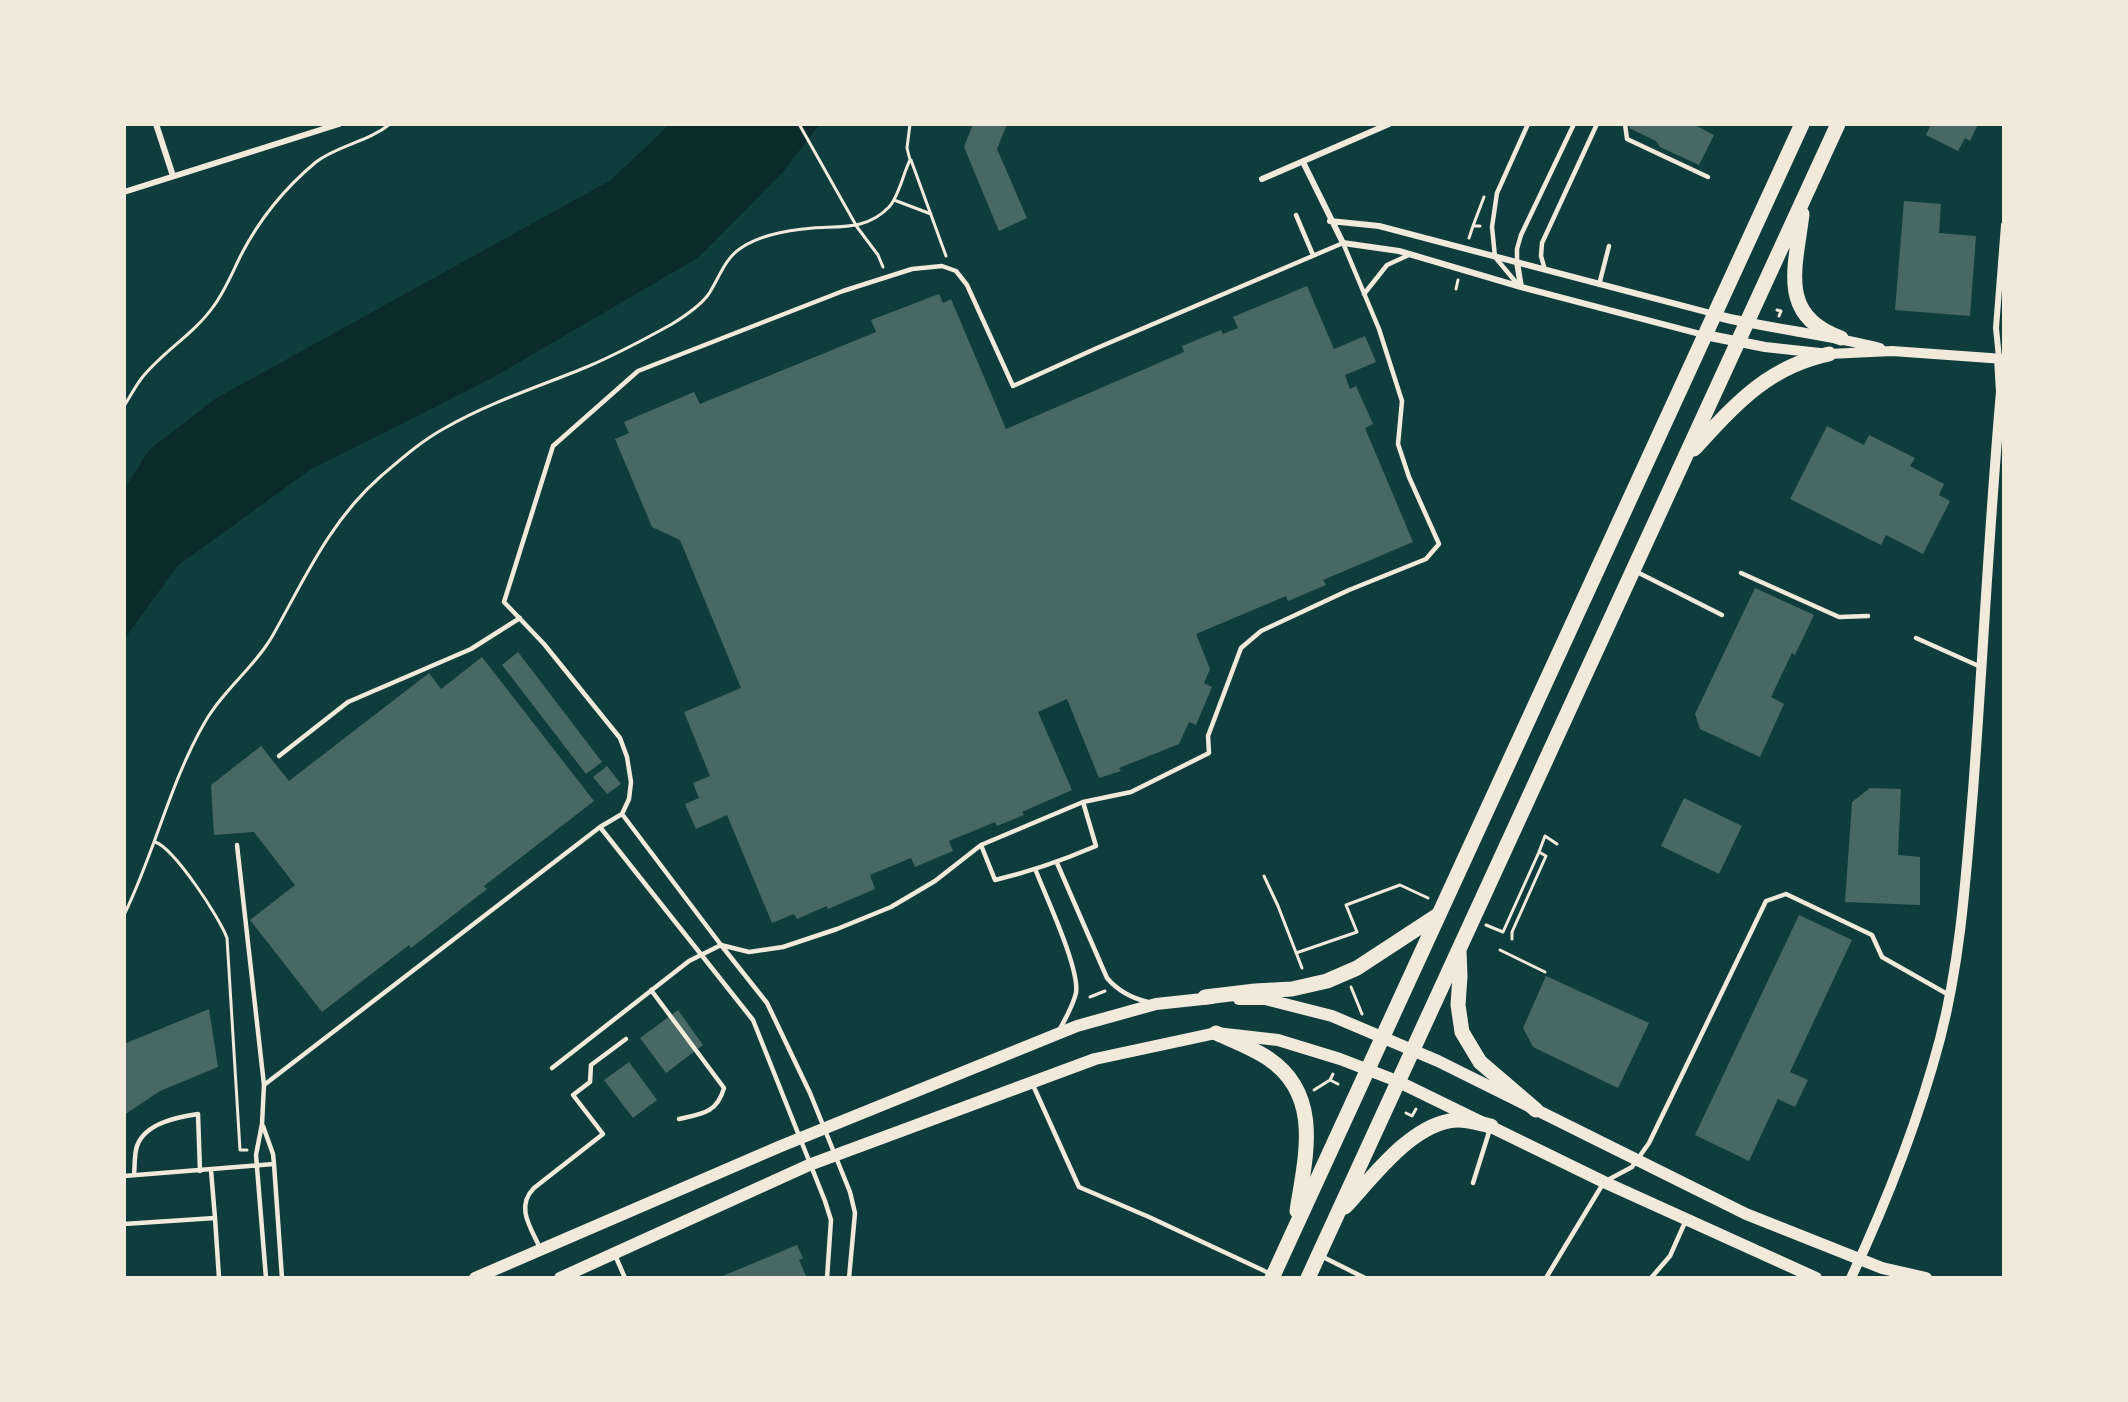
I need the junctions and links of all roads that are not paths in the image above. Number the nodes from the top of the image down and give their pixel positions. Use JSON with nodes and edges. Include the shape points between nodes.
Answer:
{"nodes":[{"id":1,"x":156,"y":124,"type":"edge"},
{"id":2,"x":339,"y":124,"type":"edge"},
{"id":3,"x":1389,"y":124,"type":"edge"},
{"id":4,"x":1528,"y":124,"type":"edge"},
{"id":5,"x":1574,"y":124,"type":"edge"},
{"id":6,"x":1597,"y":124,"type":"edge"},
{"id":7,"x":1625,"y":124,"type":"edge"},
{"id":8,"x":1802,"y":124,"type":"edge"},
{"id":9,"x":1838,"y":124,"type":"edge"},
{"id":10,"x":1303,"y":162,"type":"junction"},
{"id":11,"x":173,"y":176,"type":"junction"},
{"id":12,"x":1708,"y":177,"type":"dead end"},
{"id":13,"x":1262,"y":179,"type":"dead end"},
{"id":14,"x":124,"y":192,"type":"edge"},
{"id":15,"x":1804,"y":199,"type":"junction"},
{"id":16,"x":1296,"y":215,"type":"dead end"},
{"id":17,"x":1330,"y":221,"type":"junction"},
{"id":18,"x":2004,"y":225,"type":"edge"},
{"id":19,"x":1343,"y":243,"type":"junction"},
{"id":20,"x":1609,"y":246,"type":"dead end"},
{"id":21,"x":1412,"y":254,"type":"junction"},
{"id":22,"x":1312,"y":255,"type":"junction"},
{"id":23,"x":1495,"y":257,"type":"junction"},
{"id":24,"x":1517,"y":262,"type":"junction"},
{"id":25,"x":1545,"y":270,"type":"junction"},
{"id":26,"x":1599,"y":285,"type":"junction"},
{"id":27,"x":1521,"y":287,"type":"junction"},
{"id":28,"x":1364,"y":294,"type":"junction"},
{"id":29,"x":1714,"y":315,"type":"junction"},
{"id":30,"x":1746,"y":323,"type":"junction"},
{"id":31,"x":1705,"y":335,"type":"junction"},
{"id":32,"x":1841,"y":338,"type":"junction"},
{"id":33,"x":1737,"y":342,"type":"junction"},
{"id":34,"x":1892,"y":351,"type":"junction"},
{"id":35,"x":1829,"y":354,"type":"junction"},
{"id":36,"x":2001,"y":358,"type":"edge"},
{"id":37,"x":1683,"y":460,"type":"junction"},
{"id":38,"x":1632,"y":570,"type":"junction"},
{"id":39,"x":1741,"y":573,"type":"dead end"},
{"id":40,"x":1722,"y":615,"type":"dead end"},
{"id":41,"x":1868,"y":616,"type":"dead end"},
{"id":42,"x":520,"y":618,"type":"junction"},
{"id":43,"x":1916,"y":638,"type":"dead end"},
{"id":44,"x":1981,"y":667,"type":"junction"},
{"id":45,"x":279,"y":756,"type":"dead end"},
{"id":46,"x":1083,"y":802,"type":"junction"},
{"id":47,"x":622,"y":814,"type":"junction"},
{"id":48,"x":600,"y":827,"type":"junction"},
{"id":49,"x":237,"y":845,"type":"dead end"},
{"id":50,"x":981,"y":845,"type":"junction"},
{"id":51,"x":1057,"y":863,"type":"junction"},
{"id":52,"x":1036,"y":871,"type":"junction"},
{"id":53,"x":1438,"y":915,"type":"junction"},
{"id":54,"x":721,"y":945,"type":"junction"},
{"id":55,"x":1459,"y":948,"type":"junction"},
{"id":56,"x":701,"y":956,"type":"junction"},
{"id":57,"x":651,"y":990,"type":"junction"},
{"id":58,"x":1949,"y":995,"type":"junction"},
{"id":59,"x":1205,"y":998,"type":"junction"},
{"id":60,"x":1156,"y":1004,"type":"junction"},
{"id":61,"x":1216,"y":1033,"type":"junction"},
{"id":62,"x":1057,"y":1034,"type":"junction"},
{"id":63,"x":1382,"y":1038,"type":"junction"},
{"id":64,"x":626,"y":1039,"type":"dead end"},
{"id":65,"x":1413,"y":1049,"type":"junction"},
{"id":66,"x":552,"y":1068,"type":"dead end"},
{"id":67,"x":1367,"y":1070,"type":"junction"},
{"id":68,"x":1032,"y":1082,"type":"junction"},
{"id":69,"x":1397,"y":1082,"type":"junction"},
{"id":70,"x":264,"y":1085,"type":"junction"},
{"id":71,"x":1536,"y":1110,"type":"junction"},
{"id":72,"x":679,"y":1119,"type":"dead end"},
{"id":73,"x":262,"y":1124,"type":"junction"},
{"id":74,"x":1491,"y":1126,"type":"junction"},
{"id":75,"x":825,"y":1128,"type":"junction"},
{"id":76,"x":799,"y":1138,"type":"junction"},
{"id":77,"x":835,"y":1155,"type":"junction"},
{"id":78,"x":1638,"y":1160,"type":"junction"},
{"id":79,"x":274,"y":1164,"type":"junction"},
{"id":80,"x":809,"y":1165,"type":"junction"},
{"id":81,"x":257,"y":1166,"type":"junction"},
{"id":82,"x":211,"y":1170,"type":"junction"},
{"id":83,"x":200,"y":1171,"type":"junction"},
{"id":84,"x":134,"y":1175,"type":"junction"},
{"id":85,"x":124,"y":1176,"type":"edge"},
{"id":86,"x":1604,"y":1182,"type":"junction"},
{"id":87,"x":1473,"y":1183,"type":"dead end"},
{"id":88,"x":1337,"y":1215,"type":"junction"},
{"id":89,"x":215,"y":1218,"type":"junction"},
{"id":90,"x":1686,"y":1220,"type":"junction"},
{"id":91,"x":124,"y":1224,"type":"edge"},
{"id":92,"x":1294,"y":1230,"type":"junction"},
{"id":93,"x":540,"y":1248,"type":"junction"},
{"id":94,"x":614,"y":1252,"type":"junction"},
{"id":95,"x":1318,"y":1255,"type":"junction"},
{"id":96,"x":1859,"y":1259,"type":"junction"},
{"id":97,"x":1272,"y":1276,"type":"edge"},
{"id":98,"x":219,"y":1278,"type":"edge"},
{"id":99,"x":266,"y":1278,"type":"edge"},
{"id":100,"x":282,"y":1278,"type":"edge"},
{"id":101,"x":475,"y":1278,"type":"edge"},
{"id":102,"x":560,"y":1278,"type":"edge"},
{"id":103,"x":625,"y":1278,"type":"edge"},
{"id":104,"x":827,"y":1278,"type":"edge"},
{"id":105,"x":849,"y":1278,"type":"edge"},
{"id":106,"x":1308,"y":1278,"type":"edge"},
{"id":107,"x":1365,"y":1278,"type":"edge"},
{"id":108,"x":1546,"y":1278,"type":"edge"},
{"id":109,"x":1651,"y":1278,"type":"edge"},
{"id":110,"x":1816,"y":1278,"type":"edge"},
{"id":111,"x":1851,"y":1278,"type":"edge"},
{"id":112,"x":1926,"y":1278,"type":"edge"}],
"edges":[{"from":1,"to":11,"type":"street"},
{"from":2,"to":11,"type":"street"},
{"from":3,"to":10,"type":"street"},
{"from":4,"to":23,"type":"lane","via":[[1497,193],[1492,227]]},
{"from":5,"to":24,"type":"lane","via":[[1521,234]]},
{"from":6,"to":25,"type":"lane","via":[[1542,243]]},
{"from":7,"to":12,"type":"lane","via":[[1627,139]]},
{"from":8,"to":29,"type":"main road"},
{"from":9,"to":15,"type":"main road"},
{"from":10,"to":13,"type":"street"},
{"from":10,"to":17,"type":"street"},
{"from":11,"to":14,"type":"street"},
{"from":15,"to":30,"type":"main road"},
{"from":15,"to":32,"type":"main road","via":[[1794,271],[1795,294],[1812,323]]},
{"from":16,"to":22,"type":"lane"},
{"from":17,"to":19,"type":"street"},
{"from":17,"to":23,"type":"street","via":[[1379,226]]},
{"from":18,"to":36,"type":"street","via":[[1996,328]]},
{"from":19,"to":21,"type":"street"},
{"from":19,"to":22,"type":"lane"},
{"from":19,"to":28,"type":"lane"},
{"from":20,"to":26,"type":"lane"},
{"from":21,"to":27,"type":"street"},
{"from":21,"to":28,"type":"lane","via":[[1387,265]]},
{"from":22,"to":42,"type":"lane","via":[[1013,386],[967,285],[956,271],[942,266],[912,269],[843,291],[638,370],[553,446],[504,602]]},
{"from":23,"to":24,"type":"street"},
{"from":23,"to":27,"type":"lane"},
{"from":24,"to":25,"type":"street"},
{"from":24,"to":27,"type":"street"},
{"from":25,"to":26,"type":"street"},
{"from":26,"to":29,"type":"street"},
{"from":27,"to":31,"type":"street"},
{"from":28,"to":46,"type":"lane","via":[[1402,401],[1398,444],[1439,544],[1426,559],[1261,631],[1241,648],[1208,736],[1209,753],[1131,792]]},
{"from":29,"to":30,"type":"street"},
{"from":29,"to":31,"type":"main road"},
{"from":30,"to":32,"type":"street"},
{"from":30,"to":33,"type":"main road"},
{"from":31,"to":33,"type":"street"},
{"from":31,"to":53,"type":"main road"},
{"from":32,"to":34,"type":"street"},
{"from":33,"to":35,"type":"street"},
{"from":33,"to":37,"type":"main road"},
{"from":34,"to":35,"type":"street"},
{"from":34,"to":36,"type":"street"},
{"from":35,"to":37,"type":"main road","via":[[1794,364],[1763,381]]},
{"from":36,"to":44,"type":"street"},
{"from":37,"to":38,"type":"main road"},
{"from":38,"to":40,"type":"lane"},
{"from":38,"to":55,"type":"main road"},
{"from":39,"to":41,"type":"lane","via":[[1839,617]]},
{"from":42,"to":45,"type":"lane","via":[[471,649],[348,702]]},
{"from":42,"to":47,"type":"lane","via":[[620,738],[631,782]]},
{"from":43,"to":44,"type":"lane"},
{"from":44,"to":58,"type":"street","via":[[1963,911]]},
{"from":46,"to":50,"type":"lane"},
{"from":46,"to":51,"type":"lane","via":[[1096,846]]},
{"from":47,"to":48,"type":"lane"},
{"from":47,"to":54,"type":"lane"},
{"from":48,"to":56,"type":"lane"},
{"from":48,"to":70,"type":"lane"},
{"from":49,"to":70,"type":"lane"},
{"from":50,"to":52,"type":"lane","via":[[995,880]]},
{"from":50,"to":54,"type":"lane","via":[[935,882],[891,907],[837,929],[783,947],[748,952]]},
{"from":51,"to":52,"type":"lane"},
{"from":51,"to":60,"type":"lane","via":[[1107,978],[1127,995]]},
{"from":52,"to":62,"type":"lane","via":[[1074,968],[1074,1001]]},
{"from":53,"to":59,"type":"main road","via":[[1357,968],[1327,981],[1292,989]]},
{"from":53,"to":63,"type":"main road"},
{"from":54,"to":56,"type":"lane"},
{"from":54,"to":75,"type":"lane","via":[[767,1003]]},
{"from":55,"to":65,"type":"main road"},
{"from":55,"to":71,"type":"main road","via":[[1458,1005],[1462,1032],[1480,1062]]},
{"from":56,"to":57,"type":"lane"},
{"from":56,"to":76,"type":"lane","via":[[753,1020]]},
{"from":57,"to":66,"type":"lane"},
{"from":57,"to":72,"type":"lane","via":[[724,1088],[720,1100],[706,1114]]},
{"from":58,"to":78,"type":"lane","via":[[1882,957],[1872,935],[1786,894],[1766,901]]},
{"from":58,"to":96,"type":"street","via":[[1940,1039],[1900,1165]]},
{"from":59,"to":60,"type":"main road"},
{"from":59,"to":63,"type":"main road","via":[[1265,999],[1332,1016]]},
{"from":60,"to":62,"type":"main road"},
{"from":61,"to":67,"type":"main road","via":[[1278,1040]]},
{"from":61,"to":68,"type":"main road","via":[[1095,1059]]},
{"from":61,"to":92,"type":"main road","via":[[1271,1060],[1299,1095],[1307,1138]]},
{"from":62,"to":75,"type":"main road"},
{"from":63,"to":65,"type":"main road"},
{"from":63,"to":67,"type":"main road"},
{"from":64,"to":93,"type":"lane","via":[[591,1065],[590,1083],[573,1095],[603,1134],[534,1188],[526,1199],[524,1209]]},
{"from":65,"to":69,"type":"main road"},
{"from":65,"to":71,"type":"main road"},
{"from":67,"to":69,"type":"main road"},
{"from":67,"to":92,"type":"main road"},
{"from":68,"to":77,"type":"main road"},
{"from":68,"to":97,"type":"lane","via":[[1079,1187]]},
{"from":69,"to":74,"type":"main road"},
{"from":69,"to":88,"type":"main road"},
{"from":70,"to":73,"type":"lane"},
{"from":71,"to":78,"type":"main road"},
{"from":73,"to":79,"type":"lane"},
{"from":73,"to":81,"type":"lane"},
{"from":74,"to":86,"type":"main road"},
{"from":74,"to":87,"type":"lane"},
{"from":74,"to":88,"type":"main road","via":[[1460,1120],[1425,1129],[1401,1147]]},
{"from":75,"to":76,"type":"main road"},
{"from":75,"to":77,"type":"lane"},
{"from":76,"to":80,"type":"lane"},
{"from":76,"to":93,"type":"main road"},
{"from":77,"to":80,"type":"main road"},
{"from":77,"to":105,"type":"lane","via":[[855,1213]]},
{"from":78,"to":86,"type":"lane","via":[[1624,1173]]},
{"from":78,"to":96,"type":"main road","via":[[1746,1214]]},
{"from":79,"to":81,"type":"lane"},
{"from":79,"to":100,"type":"lane"},
{"from":80,"to":94,"type":"main road"},
{"from":80,"to":104,"type":"lane","via":[[831,1220]]},
{"from":81,"to":82,"type":"lane"},
{"from":81,"to":99,"type":"lane"},
{"from":82,"to":83,"type":"lane"},
{"from":82,"to":89,"type":"lane"},
{"from":83,"to":84,"type":"lane"},
{"from":83,"to":84,"type":"lane","via":[[198,1114],[154,1126],[137,1145]]},
{"from":84,"to":85,"type":"lane"},
{"from":86,"to":90,"type":"main road"},
{"from":86,"to":108,"type":"lane"},
{"from":88,"to":95,"type":"main road"},
{"from":89,"to":91,"type":"lane"},
{"from":89,"to":98,"type":"lane"},
{"from":90,"to":109,"type":"lane","via":[[1670,1256]]},
{"from":90,"to":110,"type":"main road"},
{"from":92,"to":97,"type":"main road"},
{"from":93,"to":101,"type":"main road"},
{"from":94,"to":102,"type":"main road"},
{"from":94,"to":103,"type":"lane"},
{"from":95,"to":106,"type":"main road"},
{"from":95,"to":107,"type":"lane"},
{"from":96,"to":111,"type":"street"},
{"from":96,"to":112,"type":"main road"}]}
